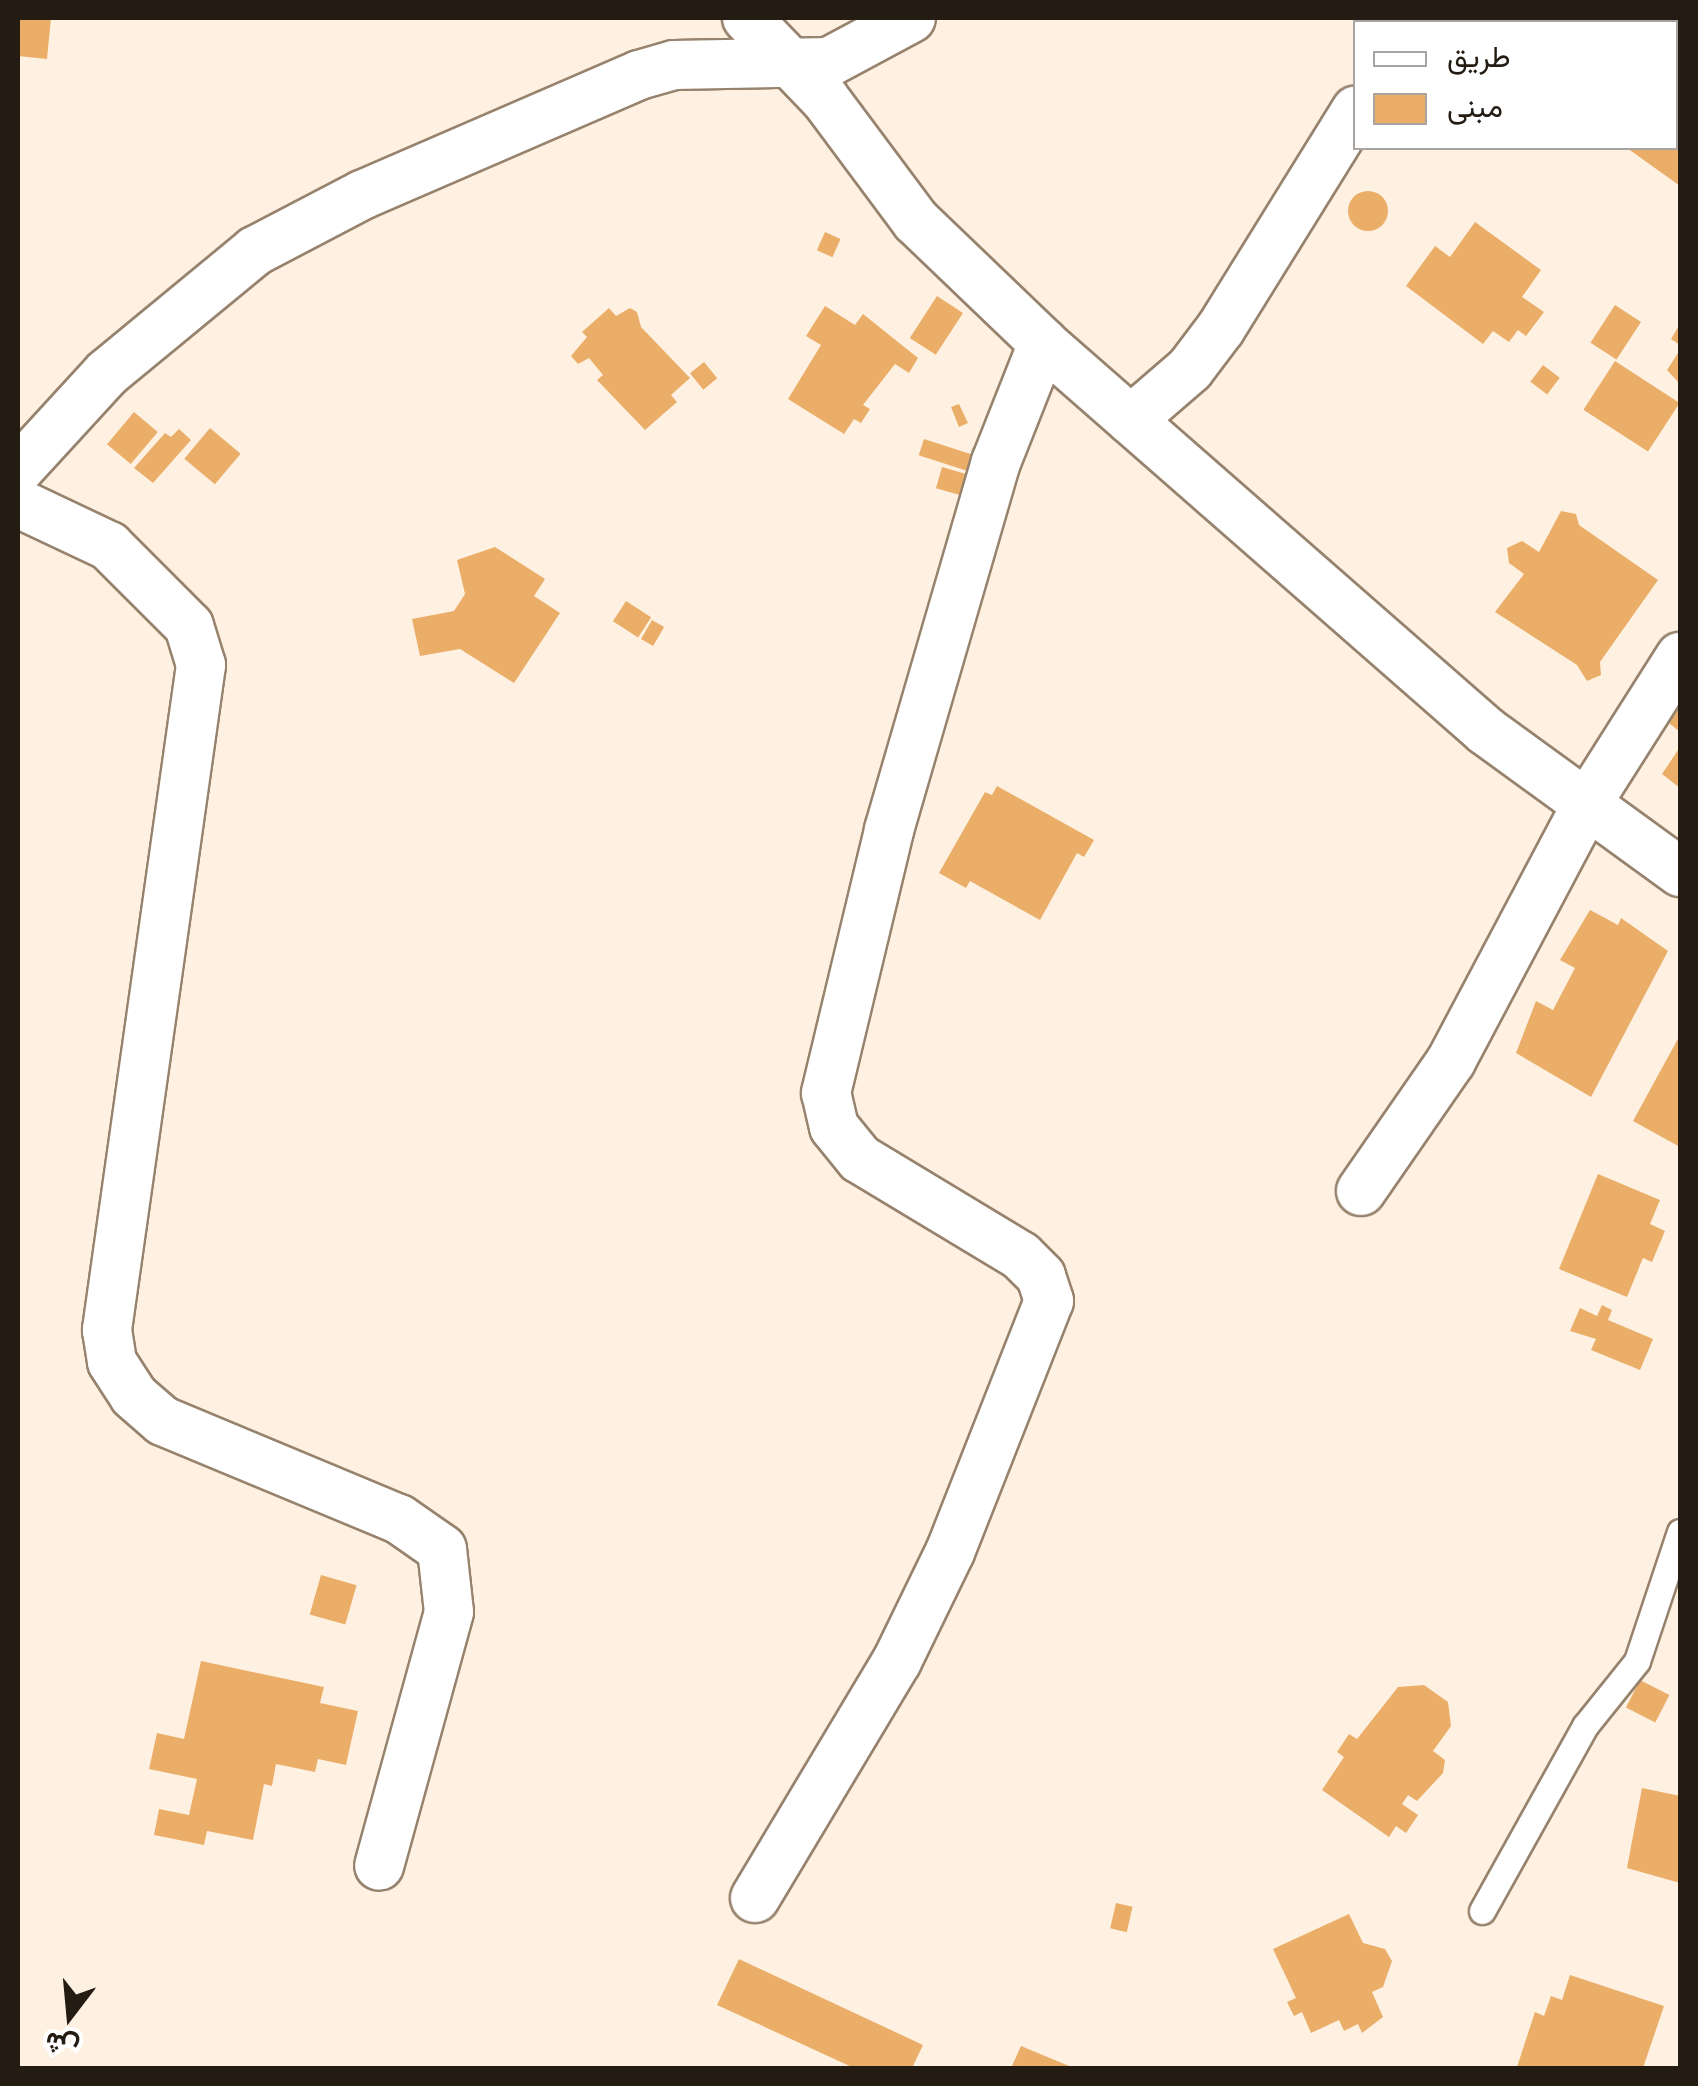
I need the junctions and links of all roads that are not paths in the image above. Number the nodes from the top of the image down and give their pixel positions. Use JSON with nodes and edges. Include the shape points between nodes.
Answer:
{"nodes":[{"id":1,"x":747,"y":18,"type":"edge"},
{"id":2,"x":910,"y":18,"type":"edge"},
{"id":3,"x":798,"y":68,"type":"junction"},
{"id":4,"x":1353,"y":115,"type":"edge"},
{"id":5,"x":1043,"y":344,"type":"junction"},
{"id":6,"x":1131,"y":420,"type":"junction"},
{"id":7,"x":18,"y":470,"type":"edge"},
{"id":8,"x":18,"y":503,"type":"edge"},
{"id":9,"x":1680,"y":657,"type":"edge"},
{"id":10,"x":1588,"y":802,"type":"junction"},
{"id":11,"x":1680,"y":872,"type":"edge"},
{"id":12,"x":1361,"y":1191,"type":"dead end"},
{"id":13,"x":1680,"y":1532,"type":"edge"},
{"id":14,"x":379,"y":1866,"type":"dead end"},
{"id":15,"x":755,"y":1898,"type":"dead end"},
{"id":16,"x":1482,"y":1910,"type":"dead end"}],
"edges":[{"from":1,"to":3,"type":"street"},
{"from":2,"to":3,"type":"street","via":[[829,62]]},
{"from":3,"to":5,"type":"street","via":[[916,221]]},
{"from":3,"to":7,"type":"street","via":[[674,65],[639,75],[362,195],[255,251],[107,372]]},
{"from":4,"to":6,"type":"street","via":[[1221,328],[1190,368]]},
{"from":5,"to":6,"type":"street"},
{"from":5,"to":15,"type":"street","via":[[996,462],[894,811],[826,1093],[834,1128],[860,1159],[1021,1256],[1041,1276],[1049,1301],[956,1538],[897,1660]]},
{"from":6,"to":10,"type":"street","via":[[1456,706]]},
{"from":8,"to":14,"type":"street","via":[[109,546],[188,626],[202,665],[107,1330],[112,1362],[134,1396],[163,1422],[400,1519],[442,1549],[450,1612]]},
{"from":9,"to":10,"type":"street"},
{"from":10,"to":11,"type":"street"},
{"from":10,"to":12,"type":"street","via":[[1451,1061]]},
{"from":13,"to":16,"type":"lane","via":[[1637,1661],[1586,1726]]}]}
